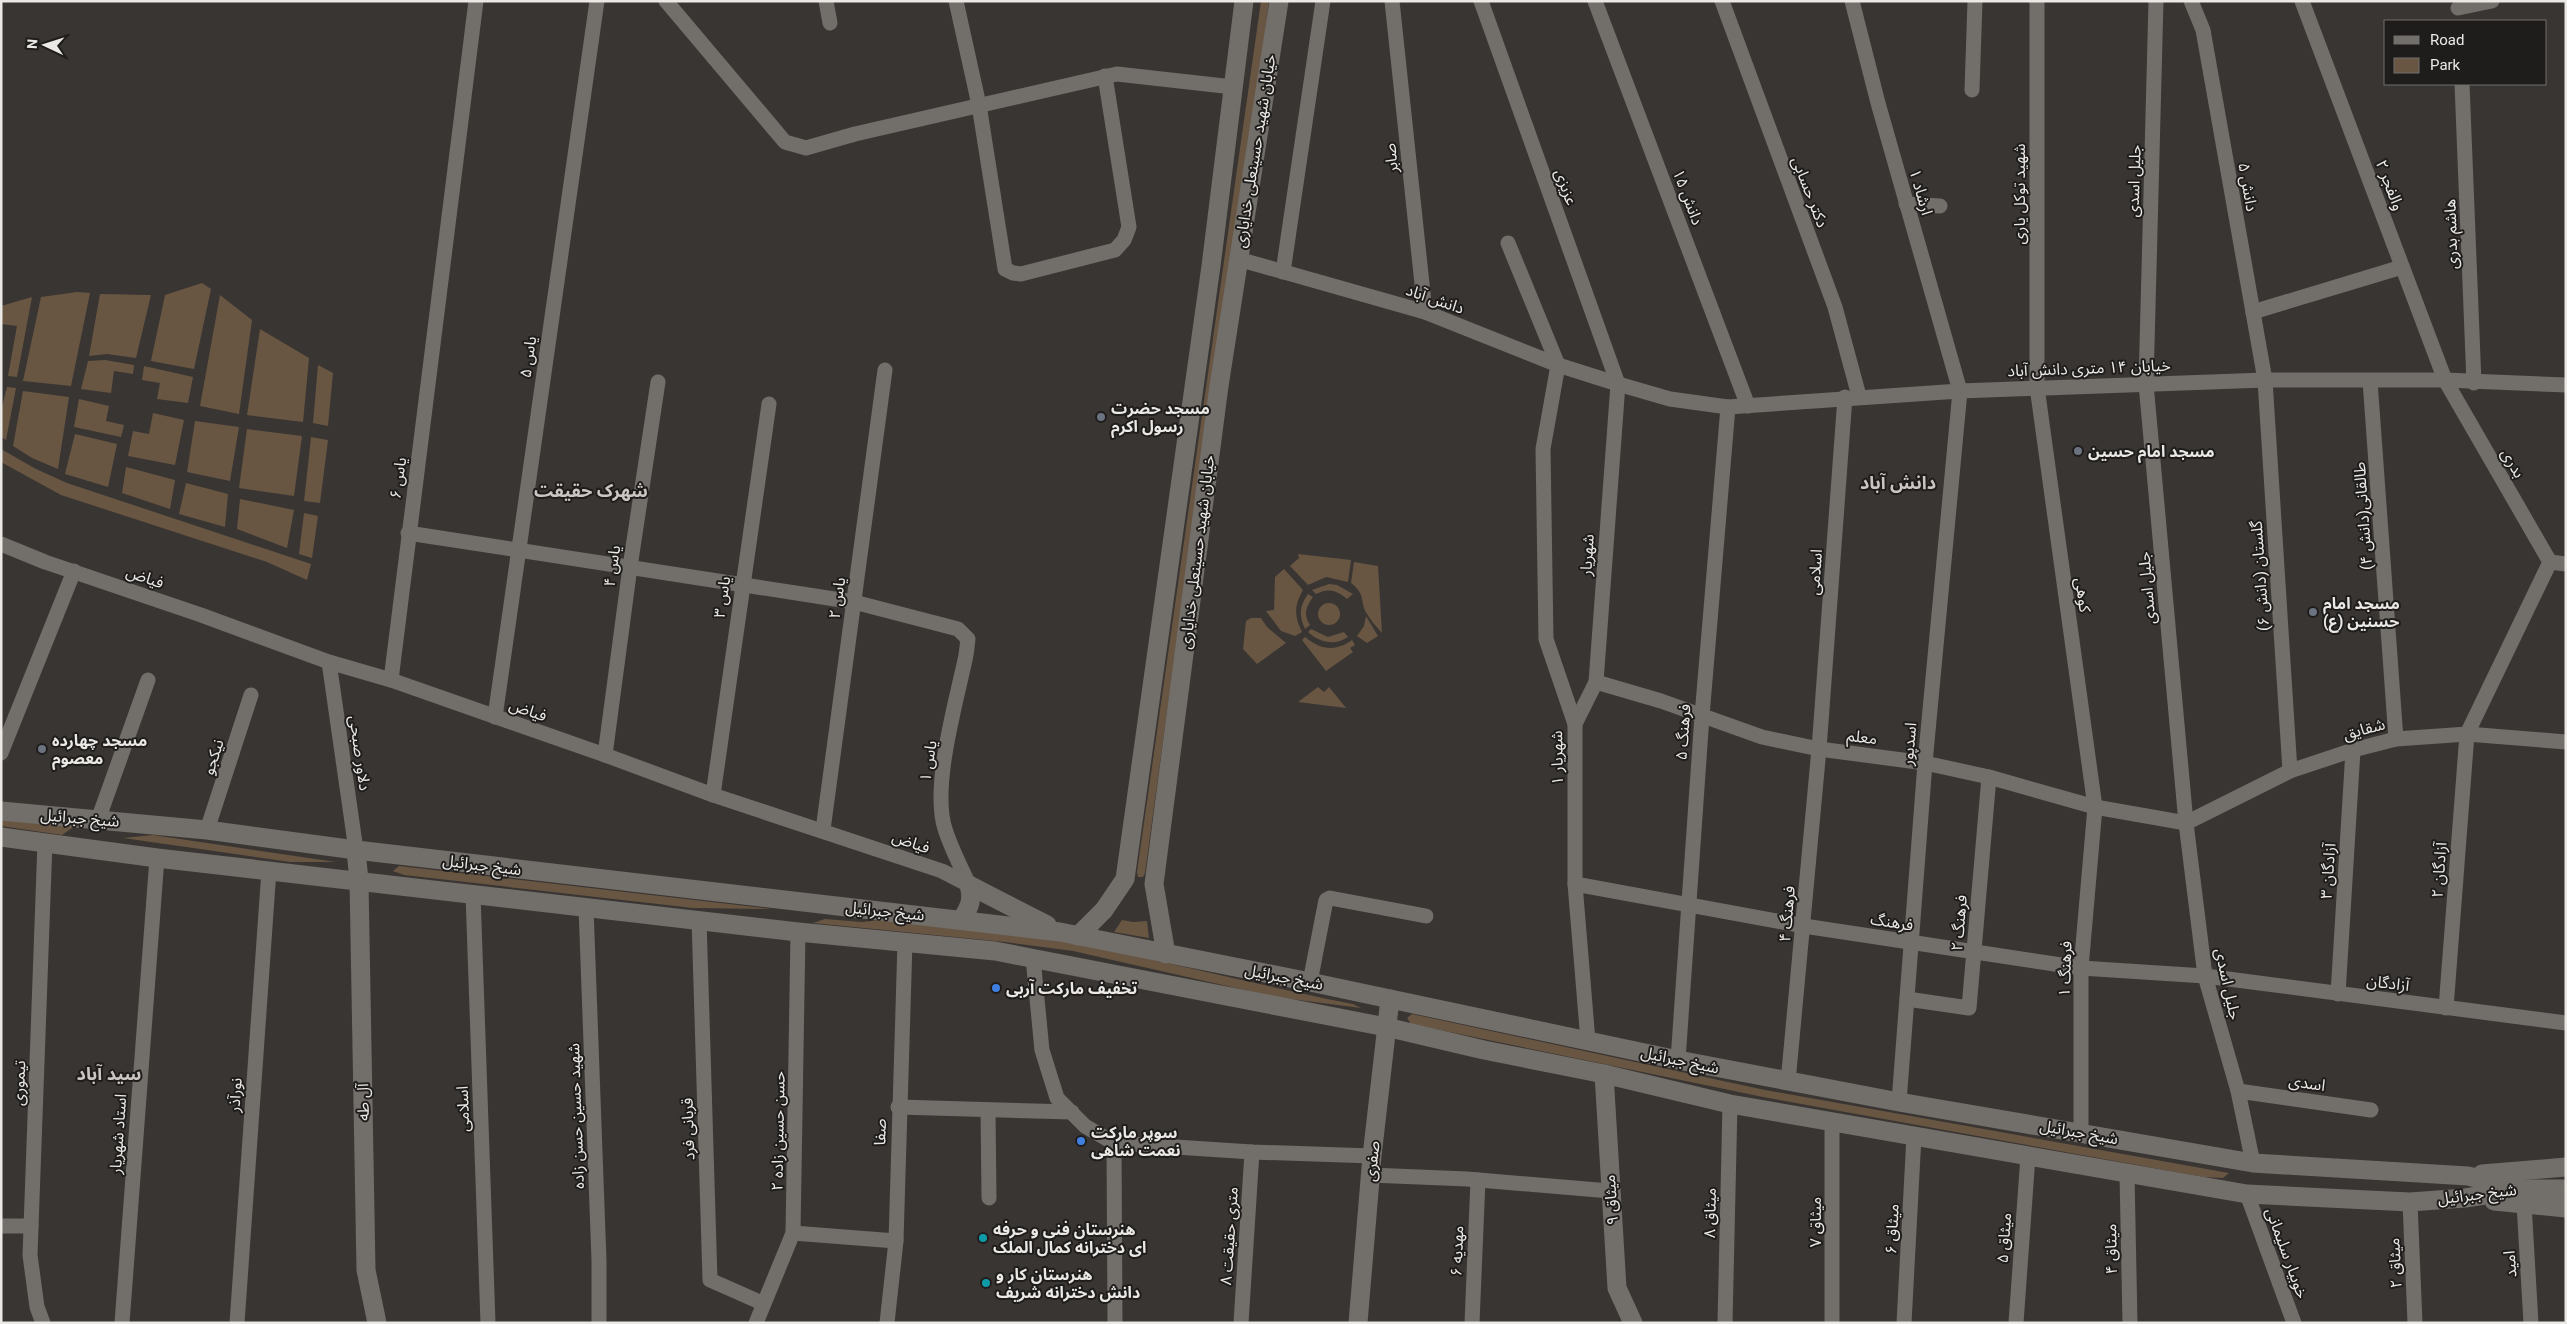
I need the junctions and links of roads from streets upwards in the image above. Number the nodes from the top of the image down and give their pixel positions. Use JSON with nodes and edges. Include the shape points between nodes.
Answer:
{"nodes":[{"id":1,"x":476,"y":1,"type":"edge"},
{"id":2,"x":598,"y":1,"type":"edge"},
{"id":3,"x":666,"y":1,"type":"edge"},
{"id":4,"x":826,"y":1,"type":"edge"},
{"id":5,"x":956,"y":1,"type":"edge"},
{"id":6,"x":1244,"y":1,"type":"edge"},
{"id":7,"x":1278,"y":1,"type":"edge"},
{"id":8,"x":1323,"y":1,"type":"edge"},
{"id":9,"x":1392,"y":1,"type":"edge"},
{"id":10,"x":1481,"y":1,"type":"edge"},
{"id":11,"x":1595,"y":1,"type":"edge"},
{"id":12,"x":1722,"y":1,"type":"edge"},
{"id":13,"x":1852,"y":1,"type":"edge"},
{"id":14,"x":1975,"y":1,"type":"edge"},
{"id":15,"x":2037,"y":1,"type":"edge"},
{"id":16,"x":2156,"y":1,"type":"edge"},
{"id":17,"x":2191,"y":1,"type":"edge"},
{"id":18,"x":2302,"y":1,"type":"edge"},
{"id":19,"x":2492,"y":1,"type":"edge"},
{"id":20,"x":2458,"y":10,"type":"edge"},
{"id":21,"x":830,"y":22,"type":"dead end"},
{"id":22,"x":1105,"y":76,"type":"junction"},
{"id":23,"x":2462,"y":85,"type":"edge"},
{"id":24,"x":1233,"y":88,"type":"junction"},
{"id":25,"x":1972,"y":90,"type":"dead end"},
{"id":26,"x":979,"y":105,"type":"junction"},
{"id":27,"x":1906,"y":204,"type":"junction"},
{"id":28,"x":1940,"y":206,"type":"dead end"},
{"id":29,"x":1508,"y":243,"type":"dead end"},
{"id":30,"x":1238,"y":259,"type":"junction"},
{"id":31,"x":2402,"y":267,"type":"junction"},
{"id":32,"x":1283,"y":272,"type":"junction"},
{"id":33,"x":1425,"y":312,"type":"junction"},
{"id":34,"x":2253,"y":312,"type":"junction"},
{"id":35,"x":1558,"y":365,"type":"junction"},
{"id":36,"x":885,"y":370,"type":"dead end"},
{"id":37,"x":2265,"y":380,"type":"junction"},
{"id":38,"x":2445,"y":380,"type":"junction"},
{"id":39,"x":2370,"y":381,"type":"junction"},
{"id":40,"x":658,"y":382,"type":"dead end"},
{"id":41,"x":2474,"y":383,"type":"junction"},
{"id":42,"x":1618,"y":384,"type":"junction"},
{"id":43,"x":2146,"y":384,"type":"junction"},
{"id":44,"x":2566,"y":385,"type":"edge"},
{"id":45,"x":2037,"y":387,"type":"junction"},
{"id":46,"x":1960,"y":391,"type":"junction"},
{"id":47,"x":1852,"y":397,"type":"junction"},
{"id":48,"x":769,"y":404,"type":"dead end"},
{"id":49,"x":1748,"y":406,"type":"junction"},
{"id":50,"x":1728,"y":407,"type":"junction"},
{"id":51,"x":408,"y":533,"type":"junction"},
{"id":52,"x":1,"y":544,"type":"edge"},
{"id":53,"x":520,"y":549,"type":"junction"},
{"id":54,"x":2550,"y":562,"type":"junction"},
{"id":55,"x":2566,"y":564,"type":"edge"},
{"id":56,"x":630,"y":567,"type":"junction"},
{"id":57,"x":74,"y":572,"type":"junction"},
{"id":58,"x":742,"y":586,"type":"junction"},
{"id":59,"x":854,"y":602,"type":"junction"},
{"id":60,"x":329,"y":662,"type":"junction"},
{"id":61,"x":148,"y":680,"type":"dead end"},
{"id":62,"x":390,"y":680,"type":"junction"},
{"id":63,"x":1596,"y":682,"type":"junction"},
{"id":64,"x":252,"y":695,"type":"dead end"},
{"id":65,"x":1702,"y":716,"type":"junction"},
{"id":66,"x":495,"y":717,"type":"junction"},
{"id":67,"x":1575,"y":724,"type":"junction"},
{"id":68,"x":2467,"y":734,"type":"junction"},
{"id":69,"x":2396,"y":739,"type":"junction"},
{"id":70,"x":2566,"y":742,"type":"edge"},
{"id":71,"x":1819,"y":749,"type":"junction"},
{"id":72,"x":2353,"y":750,"type":"junction"},
{"id":73,"x":1,"y":753,"type":"edge"},
{"id":74,"x":606,"y":755,"type":"junction"},
{"id":75,"x":1925,"y":763,"type":"junction"},
{"id":76,"x":2290,"y":771,"type":"junction"},
{"id":77,"x":1989,"y":777,"type":"junction"},
{"id":78,"x":713,"y":795,"type":"junction"},
{"id":79,"x":2095,"y":808,"type":"junction"},
{"id":80,"x":1,"y":811,"type":"edge"},
{"id":81,"x":98,"y":820,"type":"junction"},
{"id":82,"x":2186,"y":823,"type":"junction"},
{"id":83,"x":207,"y":830,"type":"junction"},
{"id":84,"x":823,"y":830,"type":"junction"},
{"id":85,"x":1,"y":837,"type":"edge"},
{"id":86,"x":45,"y":842,"type":"junction"},
{"id":87,"x":97,"y":850,"type":"junction"},
{"id":88,"x":356,"y":850,"type":"junction"},
{"id":89,"x":157,"y":858,"type":"junction"},
{"id":90,"x":269,"y":870,"type":"junction"},
{"id":91,"x":1124,"y":879,"type":"junction"},
{"id":92,"x":359,"y":880,"type":"junction"},
{"id":93,"x":1154,"y":884,"type":"junction"},
{"id":94,"x":1575,"y":884,"type":"junction"},
{"id":95,"x":969,"y":885,"type":"junction"},
{"id":96,"x":473,"y":894,"type":"junction"},
{"id":97,"x":803,"y":902,"type":"junction"},
{"id":98,"x":1688,"y":904,"type":"junction"},
{"id":99,"x":586,"y":907,"type":"junction"},
{"id":100,"x":1426,"y":916,"type":"dead end"},
{"id":101,"x":699,"y":919,"type":"junction"},
{"id":102,"x":961,"y":920,"type":"junction"},
{"id":103,"x":1804,"y":926,"type":"junction"},
{"id":104,"x":798,"y":932,"type":"junction"},
{"id":105,"x":1069,"y":934,"type":"junction"},
{"id":106,"x":905,"y":942,"type":"junction"},
{"id":107,"x":1912,"y":943,"type":"junction"},
{"id":108,"x":1974,"y":952,"type":"junction"},
{"id":109,"x":1166,"y":954,"type":"junction"},
{"id":110,"x":1033,"y":958,"type":"junction"},
{"id":111,"x":2081,"y":968,"type":"junction"},
{"id":112,"x":2205,"y":976,"type":"junction"},
{"id":113,"x":1310,"y":982,"type":"junction"},
{"id":114,"x":2338,"y":994,"type":"junction"},
{"id":115,"x":1907,"y":999,"type":"junction"},
{"id":116,"x":1390,"y":1000,"type":"junction"},
{"id":117,"x":2446,"y":1008,"type":"junction"},
{"id":118,"x":2566,"y":1023,"type":"edge"},
{"id":119,"x":1386,"y":1028,"type":"junction"},
{"id":120,"x":1588,"y":1041,"type":"junction"},
{"id":121,"x":1678,"y":1060,"type":"junction"},
{"id":122,"x":1604,"y":1074,"type":"junction"},
{"id":123,"x":1788,"y":1082,"type":"junction"},
{"id":124,"x":2238,"y":1091,"type":"junction"},
{"id":125,"x":1899,"y":1102,"type":"junction"},
{"id":126,"x":1730,"y":1104,"type":"junction"},
{"id":127,"x":898,"y":1107,"type":"junction"},
{"id":128,"x":988,"y":1110,"type":"junction"},
{"id":129,"x":2371,"y":1110,"type":"dead end"},
{"id":130,"x":1072,"y":1112,"type":"junction"},
{"id":131,"x":1832,"y":1122,"type":"junction"},
{"id":132,"x":2082,"y":1133,"type":"junction"},
{"id":133,"x":1914,"y":1136,"type":"junction"},
{"id":134,"x":1114,"y":1143,"type":"junction"},
{"id":135,"x":1252,"y":1152,"type":"junction"},
{"id":136,"x":1372,"y":1156,"type":"junction"},
{"id":137,"x":2028,"y":1156,"type":"junction"},
{"id":138,"x":2253,"y":1164,"type":"junction"},
{"id":139,"x":2566,"y":1167,"type":"edge"},
{"id":140,"x":2127,"y":1174,"type":"junction"},
{"id":141,"x":1370,"y":1175,"type":"junction"},
{"id":142,"x":2468,"y":1176,"type":"junction"},
{"id":143,"x":1478,"y":1180,"type":"junction"},
{"id":144,"x":2566,"y":1189,"type":"edge"},
{"id":145,"x":1610,"y":1191,"type":"junction"},
{"id":146,"x":2247,"y":1194,"type":"junction"},
{"id":147,"x":2524,"y":1196,"type":"junction"},
{"id":148,"x":989,"y":1198,"type":"dead end"},
{"id":149,"x":2410,"y":1202,"type":"junction"},
{"id":150,"x":2566,"y":1208,"type":"edge"},
{"id":151,"x":1,"y":1226,"type":"edge"},
{"id":152,"x":31,"y":1226,"type":"junction"},
{"id":153,"x":793,"y":1233,"type":"junction"},
{"id":154,"x":896,"y":1241,"type":"junction"},
{"id":155,"x":762,"y":1303,"type":"junction"},
{"id":156,"x":43,"y":1323,"type":"edge"},
{"id":157,"x":122,"y":1323,"type":"edge"},
{"id":158,"x":237,"y":1323,"type":"edge"},
{"id":159,"x":377,"y":1323,"type":"edge"},
{"id":160,"x":488,"y":1323,"type":"edge"},
{"id":161,"x":599,"y":1323,"type":"edge"},
{"id":162,"x":756,"y":1323,"type":"edge"},
{"id":163,"x":887,"y":1323,"type":"edge"},
{"id":164,"x":1115,"y":1323,"type":"edge"},
{"id":165,"x":1241,"y":1323,"type":"edge"},
{"id":166,"x":1358,"y":1323,"type":"edge"},
{"id":167,"x":1472,"y":1323,"type":"edge"},
{"id":168,"x":1633,"y":1323,"type":"edge"},
{"id":169,"x":1725,"y":1323,"type":"edge"},
{"id":170,"x":1832,"y":1323,"type":"edge"},
{"id":171,"x":1904,"y":1323,"type":"edge"},
{"id":172,"x":2016,"y":1323,"type":"edge"},
{"id":173,"x":2130,"y":1323,"type":"edge"},
{"id":174,"x":2294,"y":1323,"type":"edge"},
{"id":175,"x":2415,"y":1323,"type":"edge"},
{"id":176,"x":2531,"y":1323,"type":"edge"}],
"edges":[{"from":1,"to":51,"type":"street","name":"یاس ۶"},
{"from":2,"to":53,"type":"street","name":"یاس ۵"},
{"from":3,"to":26,"type":"street","via":[[785,142],[797,147],[806,148]]},
{"from":4,"to":21,"type":"street"},
{"from":5,"to":26,"type":"street"},
{"from":6,"to":24,"type":"street","name":"خیابان شهید حسینعلی خدایاری"},
{"from":7,"to":30,"type":"street","name":"خیابان شهید حسینعلی خدایاری"},
{"from":8,"to":32,"type":"street"},
{"from":9,"to":33,"type":"street","name":"صابر"},
{"from":10,"to":42,"type":"street","name":"عزیزی"},
{"from":11,"to":49,"type":"street","name":"دانش ۱۵"},
{"from":12,"to":47,"type":"street","name":"دکتر حسابی","via":[[1835,307]]},
{"from":13,"to":27,"type":"street","name":"ارشاد ۱"},
{"from":14,"to":25,"type":"street"},
{"from":15,"to":45,"type":"street","name":"شهید توکل یاری"},
{"from":16,"to":43,"type":"street","name":"جلیل اسدی"},
{"from":17,"to":34,"type":"street","name":"دانش ۵","via":[[2203,30]]},
{"from":18,"to":31,"type":"street","name":"والفجر ۲"},
{"from":19,"to":20,"type":"street"},
{"from":22,"to":24,"type":"street","via":[[1117,74]]},
{"from":22,"to":26,"type":"street"},
{"from":22,"to":26,"type":"street","via":[[1129,228],[1124,240],[1115,250],[1021,274],[1005,269]]},
{"from":23,"to":41,"type":"street","name":"هاشم بدری"},
{"from":24,"to":91,"type":"street","name":"خیابان شهید حسینعلی خدایاری","via":[[1211,266]]},
{"from":27,"to":28,"type":"street"},
{"from":27,"to":46,"type":"street","name":"ارشاد ۱"},
{"from":29,"to":35,"type":"street"},
{"from":30,"to":32,"type":"street","name":"دانش آباد"},
{"from":30,"to":93,"type":"street","name":"خیابان شهید حسینعلی خدایاری"},
{"from":31,"to":34,"type":"street"},
{"from":31,"to":38,"type":"street","name":"والفجر ۲"},
{"from":32,"to":33,"type":"street","name":"دانش آباد"},
{"from":33,"to":35,"type":"street","name":"دانش آباد"},
{"from":34,"to":37,"type":"street","name":"دانش ۵"},
{"from":35,"to":42,"type":"street","name":"دانش آباد"},
{"from":35,"to":67,"type":"street","name":"شهریار ۱","via":[[1543,449],[1546,639]]},
{"from":36,"to":59,"type":"street","name":"یاس ۲"},
{"from":37,"to":39,"type":"street","name":"خیابان ۱۴ متری دانش آباد"},
{"from":37,"to":43,"type":"street","name":"خیابان ۱۴ متری دانش آباد"},
{"from":37,"to":76,"type":"street","name":"گلستان (دانش ۶)"},
{"from":38,"to":39,"type":"street","name":"خیابان ۱۴ متری دانش آباد"},
{"from":38,"to":41,"type":"street","name":"خیابان ۱۴ متری دانش آباد"},
{"from":38,"to":54,"type":"street","name":"بدری"},
{"from":39,"to":69,"type":"street","name":"طالقانی(دانش ۴)"},
{"from":40,"to":56,"type":"street","name":"یاس ۴"},
{"from":41,"to":44,"type":"street","name":"خیابان ۱۴ متری دانش آباد"},
{"from":42,"to":50,"type":"street","name":"خیابان ۱۴ متری دانش آباد","via":[[1670,399]]},
{"from":42,"to":63,"type":"street","name":"شهریار"},
{"from":43,"to":45,"type":"street","name":"خیابان ۱۴ متری دانش آباد"},
{"from":43,"to":82,"type":"street","name":"جلیل اسدی"},
{"from":45,"to":46,"type":"street","name":"خیابان ۱۴ متری دانش آباد"},
{"from":45,"to":79,"type":"street","name":"کوهی"},
{"from":46,"to":47,"type":"street","name":"خیابان ۱۴ متری دانش آباد"},
{"from":46,"to":75,"type":"street","name":"اسدپور"},
{"from":47,"to":49,"type":"street","name":"خیابان ۱۴ متری دانش آباد"},
{"from":47,"to":71,"type":"street","name":"اسلامی"},
{"from":48,"to":58,"type":"street","name":"یاس ۳"},
{"from":49,"to":50,"type":"street","name":"خیابان ۱۴ متری دانش آباد"},
{"from":50,"to":65,"type":"street","name":"فرهنگ ۵"},
{"from":51,"to":53,"type":"street"},
{"from":51,"to":62,"type":"street","name":"یاس ۶"},
{"from":52,"to":57,"type":"street","name":"فیاض"},
{"from":53,"to":56,"type":"street"},
{"from":53,"to":66,"type":"street","name":"یاس ۵"},
{"from":54,"to":55,"type":"street"},
{"from":54,"to":68,"type":"street"},
{"from":56,"to":58,"type":"street"},
{"from":56,"to":74,"type":"street","name":"یاس ۴"},
{"from":57,"to":60,"type":"street","name":"فیاض"},
{"from":57,"to":73,"type":"street"},
{"from":58,"to":59,"type":"street"},
{"from":58,"to":78,"type":"street","name":"یاس ۳"},
{"from":59,"to":84,"type":"street","name":"یاس ۲"},
{"from":59,"to":95,"type":"street","name":"یاس ۱","via":[[958,629],[968,639],[942,772],[940,801],[944,828]]},
{"from":60,"to":62,"type":"street","name":"فیاض"},
{"from":60,"to":88,"type":"street","name":"دلاور صبحی"},
{"from":61,"to":81,"type":"street"},
{"from":62,"to":66,"type":"street","name":"فیاض"},
{"from":63,"to":65,"type":"street","name":"معلم"},
{"from":63,"to":67,"type":"street","name":"شهریار"},
{"from":64,"to":83,"type":"street","name":"نیکجو"},
{"from":65,"to":71,"type":"street","name":"معلم","via":[[1762,737]]},
{"from":65,"to":98,"type":"street","name":"فرهنگ ۵"},
{"from":66,"to":74,"type":"street","name":"فیاض"},
{"from":67,"to":94,"type":"street","name":"شهریار ۱"},
{"from":68,"to":69,"type":"street","name":"شقایق"},
{"from":68,"to":70,"type":"street","name":"شقایق"},
{"from":68,"to":117,"type":"street","name":"آزادگان ۲"},
{"from":69,"to":72,"type":"street","name":"شقایق"},
{"from":71,"to":75,"type":"street","name":"معلم"},
{"from":71,"to":103,"type":"street","name":"فرهنگ ۴"},
{"from":72,"to":76,"type":"street","name":"شقایق"},
{"from":72,"to":114,"type":"street","name":"آزادگان ۳"},
{"from":74,"to":78,"type":"street","name":"فیاض"},
{"from":75,"to":77,"type":"street","name":"معلم"},
{"from":75,"to":107,"type":"street","name":"اسدپور"},
{"from":76,"to":82,"type":"street","name":"شقایق"},
{"from":77,"to":79,"type":"street","name":"معلم"},
{"from":77,"to":108,"type":"street","name":"فرهنگ ۲"},
{"from":78,"to":84,"type":"street","name":"فیاض"},
{"from":79,"to":82,"type":"street","name":"معلم"},
{"from":79,"to":111,"type":"street","name":"فرهنگ ۱"},
{"from":80,"to":81,"type":"street","name":"شیخ جبرائیل"},
{"from":81,"to":83,"type":"street","name":"شیخ جبرائیل"},
{"from":81,"to":87,"type":"street"},
{"from":82,"to":112,"type":"street","name":"جلیل اسدی"},
{"from":83,"to":88,"type":"street","name":"شیخ جبرائیل"},
{"from":84,"to":95,"type":"street","name":"فیاض","via":[[942,871]]},
{"from":85,"to":86,"type":"street","name":"شیخ جبرائیل"},
{"from":86,"to":87,"type":"street","name":"شیخ جبرائیل"},
{"from":86,"to":152,"type":"street","name":"تیموری"},
{"from":87,"to":89,"type":"street","name":"شیخ جبرائیل"},
{"from":88,"to":92,"type":"street","name":"آل طه"},
{"from":88,"to":97,"type":"street","name":"شیخ جبرائیل"},
{"from":89,"to":90,"type":"street","name":"شیخ جبرائیل"},
{"from":89,"to":157,"type":"street","name":"استاد شهریار"},
{"from":90,"to":92,"type":"street","name":"شیخ جبرائیل"},
{"from":90,"to":158,"type":"street","name":"نورآذر"},
{"from":91,"to":93,"type":"street","via":[[1134,886]]},
{"from":91,"to":105,"type":"street","name":"خیابان شهید حسینعلی خدایاری","via":[[1104,910]]},
{"from":92,"to":96,"type":"street","name":"شیخ جبرائیل"},
{"from":92,"to":159,"type":"street","name":"آل طه","via":[[366,1270]]},
{"from":93,"to":109,"type":"street","name":"خیابان شهید حسینعلی خدایاری"},
{"from":94,"to":98,"type":"street","name":"فرهنگ"},
{"from":94,"to":120,"type":"street","name":"شهریار ۱"},
{"from":95,"to":102,"type":"street","via":[[970,908]]},
{"from":95,"to":105,"type":"street"},
{"from":96,"to":99,"type":"street","name":"شیخ جبرائیل"},
{"from":96,"to":160,"type":"street","name":"اسلامی"},
{"from":97,"to":102,"type":"street","name":"شیخ جبرائیل"},
{"from":97,"to":104,"type":"street"},
{"from":98,"to":103,"type":"street","name":"فرهنگ"},
{"from":98,"to":121,"type":"street","name":"فرهنگ ۵"},
{"from":99,"to":101,"type":"street","name":"شیخ جبرائیل"},
{"from":99,"to":161,"type":"street","name":"شهید حسین حسن زاده"},
{"from":100,"to":113,"type":"street","via":[[1330,898],[1326,900]]},
{"from":101,"to":104,"type":"street","name":"شیخ جبرائیل"},
{"from":101,"to":155,"type":"street","name":"قربانی فرد","via":[[710,1280]]},
{"from":102,"to":105,"type":"street","name":"شیخ جبرائیل"},
{"from":103,"to":107,"type":"street","name":"فرهنگ"},
{"from":103,"to":123,"type":"street","name":"فرهنگ ۴"},
{"from":104,"to":106,"type":"street","name":"شیخ جبرائیل"},
{"from":104,"to":153,"type":"street","name":"حسن حسین زاده ۲"},
{"from":105,"to":109,"type":"street","name":"شیخ جبرائیل"},
{"from":106,"to":110,"type":"street","name":"شیخ جبرائیل"},
{"from":106,"to":127,"type":"street","name":"صفا"},
{"from":107,"to":108,"type":"street","name":"فرهنگ"},
{"from":107,"to":115,"type":"street","name":"اسدپور"},
{"from":108,"to":111,"type":"street","name":"فرهنگ"},
{"from":108,"to":115,"type":"street","name":"فرهنگ ۲","via":[[1969,1008]]},
{"from":109,"to":113,"type":"street","name":"شیخ جبرائیل"},
{"from":110,"to":119,"type":"street","name":"شیخ جبرائیل"},
{"from":110,"to":130,"type":"street","via":[[1042,1050],[1057,1098]]},
{"from":111,"to":112,"type":"street","name":"فرهنگ"},
{"from":111,"to":132,"type":"street","name":"فرهنگ ۱"},
{"from":112,"to":114,"type":"street","name":"آزادگان"},
{"from":112,"to":124,"type":"street","name":"جلیل اسدی"},
{"from":113,"to":116,"type":"street","name":"شیخ جبرائیل"},
{"from":114,"to":117,"type":"street","name":"آزادگان"},
{"from":115,"to":125,"type":"street","name":"اسدپور"},
{"from":116,"to":119,"type":"street","name":"صفری"},
{"from":116,"to":120,"type":"street","name":"شیخ جبرائیل"},
{"from":117,"to":118,"type":"street","name":"آزادگان"},
{"from":119,"to":122,"type":"street","name":"شیخ جبرائیل"},
{"from":119,"to":136,"type":"street","name":"صفری"},
{"from":120,"to":121,"type":"street","name":"شیخ جبرائیل"},
{"from":121,"to":123,"type":"street","name":"شیخ جبرائیل"},
{"from":122,"to":126,"type":"street","name":"شیخ جبرائیل"},
{"from":122,"to":145,"type":"street","name":"میثاق ۹"},
{"from":123,"to":125,"type":"street","name":"شیخ جبرائیل"},
{"from":124,"to":129,"type":"street","name":"اسدی"},
{"from":124,"to":138,"type":"street","name":"جلیل اسدی"},
{"from":125,"to":132,"type":"street","name":"شیخ جبرائیل"},
{"from":126,"to":131,"type":"street","name":"شیخ جبرائیل"},
{"from":126,"to":169,"type":"street","name":"میثاق ۸"},
{"from":127,"to":128,"type":"street"},
{"from":127,"to":154,"type":"street","name":"صفا"},
{"from":128,"to":130,"type":"street"},
{"from":128,"to":148,"type":"street"},
{"from":130,"to":134,"type":"street","via":[[1085,1126]]},
{"from":131,"to":133,"type":"street","name":"شیخ جبرائیل"},
{"from":131,"to":170,"type":"street","name":"میثاق ۷"},
{"from":132,"to":138,"type":"street","name":"شیخ جبرائیل"},
{"from":133,"to":137,"type":"street","name":"شیخ جبرائیل"},
{"from":133,"to":171,"type":"street","name":"میثاق ۶"},
{"from":134,"to":135,"type":"street"},
{"from":134,"to":164,"type":"street"},
{"from":135,"to":136,"type":"street"},
{"from":135,"to":165,"type":"street","name":"۸ متری حقیقت"},
{"from":136,"to":141,"type":"street","name":"صفری"},
{"from":137,"to":140,"type":"street","name":"شیخ جبرائیل"},
{"from":137,"to":172,"type":"street","name":"میثاق ۵"},
{"from":138,"to":142,"type":"street","name":"شیخ جبرائیل"},
{"from":139,"to":142,"type":"street"},
{"from":140,"to":146,"type":"street","name":"شیخ جبرائیل"},
{"from":140,"to":173,"type":"street","name":"میثاق ۴"},
{"from":141,"to":143,"type":"street"},
{"from":141,"to":166,"type":"street","name":"صفری"},
{"from":142,"to":147,"type":"street","name":"شیخ جبرائیل"},
{"from":143,"to":145,"type":"street"},
{"from":143,"to":167,"type":"street","name":"مهدیه ۶"},
{"from":144,"to":147,"type":"street"},
{"from":145,"to":168,"type":"street","name":"میثاق ۹","via":[[1617,1288]]},
{"from":146,"to":149,"type":"street","name":"شیخ جبرائیل"},
{"from":146,"to":174,"type":"street","name":"خوبیار سلیمانی"},
{"from":147,"to":149,"type":"street","name":"شیخ جبرائیل"},
{"from":147,"to":150,"type":"street"},
{"from":147,"to":176,"type":"street","name":"امید"},
{"from":149,"to":175,"type":"street","name":"میثاق ۲"},
{"from":151,"to":152,"type":"street"},
{"from":152,"to":156,"type":"street","name":"تیموری","via":[[30,1256],[37,1307]]},
{"from":153,"to":154,"type":"street"},
{"from":153,"to":155,"type":"street","name":"حسن حسین زاده ۲"},
{"from":154,"to":163,"type":"street","name":"صفا"},
{"from":155,"to":162,"type":"street","name":"حسن حسین زاده ۲"}]}
